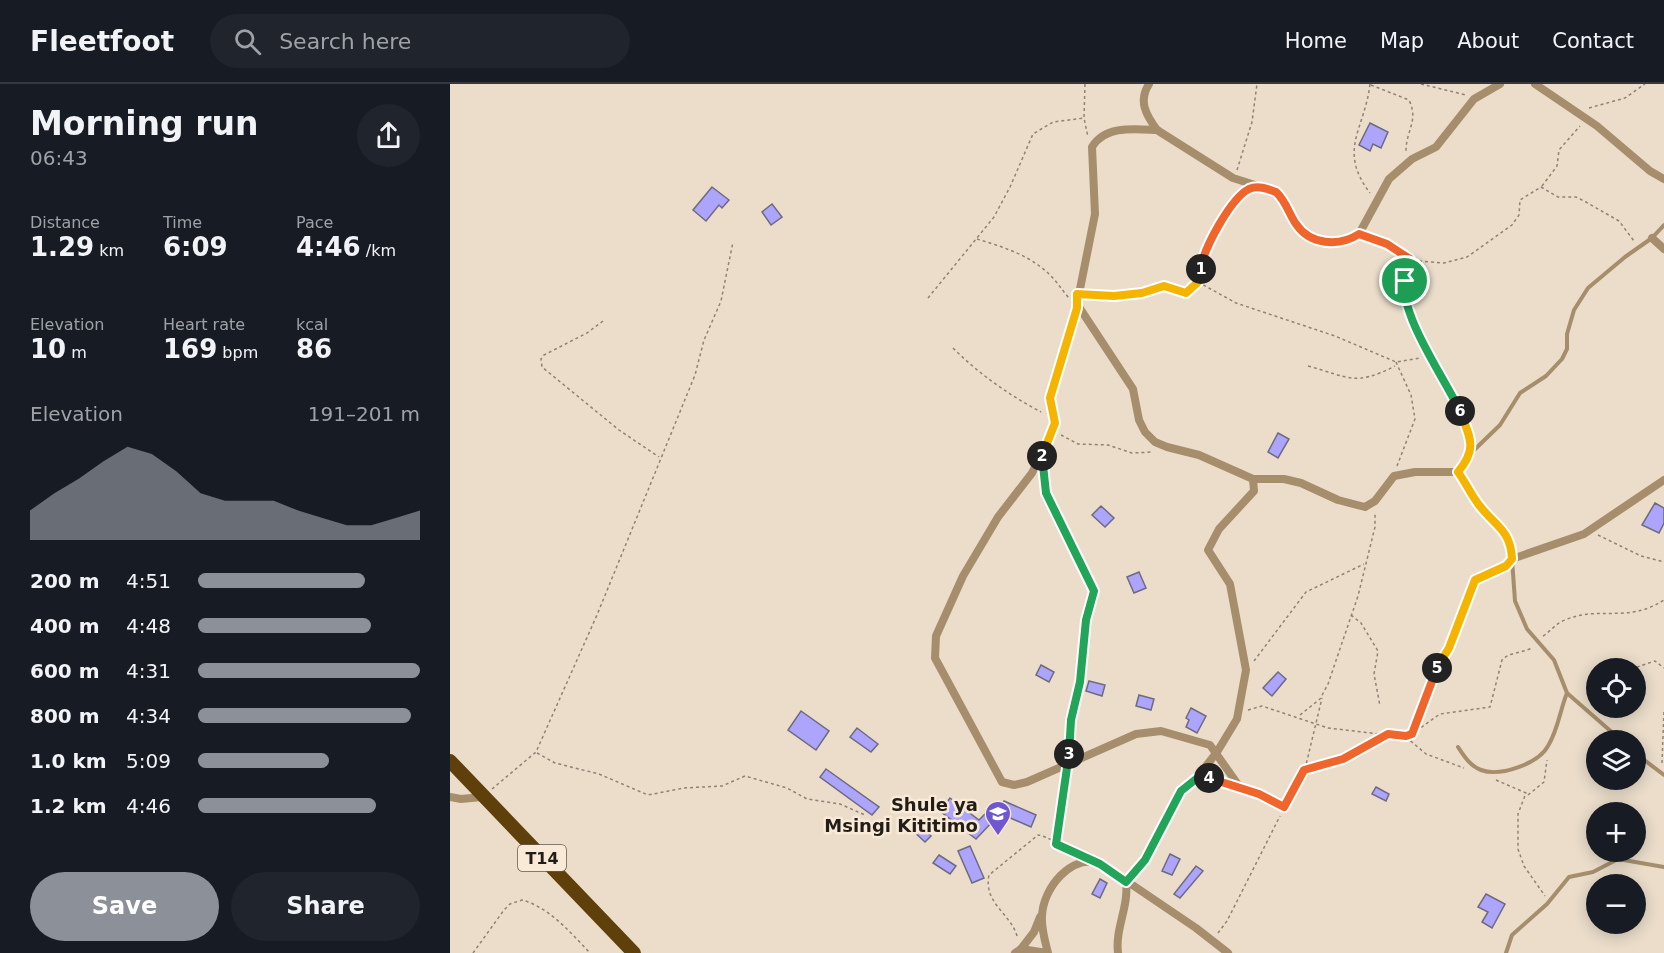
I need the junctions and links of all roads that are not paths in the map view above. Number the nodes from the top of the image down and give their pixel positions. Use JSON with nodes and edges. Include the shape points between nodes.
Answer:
{"nodes":[{"id":1,"x":1149,"y":84,"type":"edge"},
{"id":2,"x":1500,"y":84,"type":"edge"},
{"id":3,"x":1535,"y":84,"type":"edge"},
{"id":4,"x":1157,"y":130,"type":"junction"},
{"id":5,"x":1664,"y":179,"type":"edge"},
{"id":6,"x":1664,"y":225,"type":"edge"},
{"id":7,"x":1359,"y":234,"type":"junction"},
{"id":8,"x":1652,"y":238,"type":"junction"},
{"id":9,"x":1664,"y":249,"type":"edge"},
{"id":10,"x":1077,"y":306,"type":"junction"},
{"id":11,"x":1472,"y":453,"type":"junction"},
{"id":12,"x":1042,"y":456,"type":"junction"},
{"id":13,"x":1458,"y":472,"type":"junction"},
{"id":14,"x":1253,"y":479,"type":"junction"},
{"id":15,"x":1664,"y":480,"type":"edge"},
{"id":16,"x":1512,"y":559,"type":"junction"},
{"id":17,"x":1567,"y":693,"type":"junction"},
{"id":18,"x":1609,"y":730,"type":"edge"},
{"id":19,"x":1458,"y":747,"type":"dead end"},
{"id":20,"x":1217,"y":752,"type":"junction"},
{"id":21,"x":450,"y":761,"type":"edge"},
{"id":22,"x":1646,"y":761,"type":"edge"},
{"id":23,"x":1068,"y":766,"type":"junction"},
{"id":24,"x":1663,"y":774,"type":"edge"},
{"id":25,"x":1196,"y":779,"type":"junction"},
{"id":26,"x":1239,"y":786,"type":"junction"},
{"id":27,"x":450,"y":797,"type":"edge"},
{"id":28,"x":482,"y":797,"type":"junction"},
{"id":29,"x":1284,"y":807,"type":"road end"},
{"id":30,"x":1664,"y":867,"type":"edge"},
{"id":31,"x":1126,"y":882,"type":"junction"},
{"id":32,"x":1041,"y":914,"type":"junction"},
{"id":33,"x":1018,"y":951,"type":"edge"},
{"id":34,"x":634,"y":953,"type":"edge"},
{"id":35,"x":1047,"y":953,"type":"edge"},
{"id":36,"x":1118,"y":953,"type":"edge"},
{"id":37,"x":1228,"y":953,"type":"edge"},
{"id":38,"x":1506,"y":953,"type":"edge"}],
"edges":[{"from":1,"to":4,"type":"street","via":[[1143,103]]},
{"from":2,"to":7,"type":"street","via":[[1474,99],[1442,141],[1389,179]]},
{"from":3,"to":5,"type":"street"},
{"from":4,"to":7,"type":"street","via":[[1233,178],[1276,192],[1297,226],[1312,238],[1342,242]]},
{"from":4,"to":10,"type":"street","via":[[1110,132],[1092,147],[1095,214]]},
{"from":6,"to":8,"type":"lane"},
{"from":7,"to":11,"type":"street","via":[[1387,244],[1410,259],[1403,295],[1431,361],[1458,408],[1472,442]]},
{"from":8,"to":9,"type":"street"},
{"from":8,"to":11,"type":"lane","via":[[1588,288],[1574,310],[1562,358],[1546,376],[1520,393],[1500,425]]},
{"from":10,"to":12,"type":"street","via":[[1050,398],[1054,420]]},
{"from":10,"to":14,"type":"street","via":[[1132,389],[1145,432],[1155,442],[1207,458]]},
{"from":11,"to":13,"type":"lane"},
{"from":12,"to":23,"type":"street","via":[[1046,493],[1094,591],[1071,720]]},
{"from":12,"to":23,"type":"street","via":[[998,517],[963,576],[936,636],[935,658],[1002,782],[1014,786]]},
{"from":13,"to":14,"type":"street","via":[[1394,476],[1375,501],[1365,507],[1301,483]]},
{"from":13,"to":16,"type":"lane","via":[[1484,512],[1507,535]]},
{"from":14,"to":20,"type":"street","via":[[1254,491],[1223,524],[1208,550],[1230,585],[1246,670],[1237,719]]},
{"from":15,"to":16,"type":"street","via":[[1589,531]]},
{"from":16,"to":17,"type":"lane","via":[[1519,613],[1535,640],[1554,660]]},
{"from":17,"to":18,"type":"lane"},
{"from":17,"to":19,"type":"lane","via":[[1546,750],[1519,766],[1492,772],[1473,766]]},
{"from":20,"to":23,"type":"street","via":[[1202,742],[1161,731],[1149,732]]},
{"from":20,"to":25,"type":"street"},
{"from":20,"to":26,"type":"street"},
{"from":21,"to":28,"type":"highway","number":"T14"},
{"from":22,"to":24,"type":"lane"},
{"from":25,"to":26,"type":"street"},
{"from":25,"to":31,"type":"street","via":[[1181,791],[1145,860]]},
{"from":26,"to":29,"type":"street"},
{"from":27,"to":28,"type":"street"},
{"from":28,"to":34,"type":"highway","number":"T14"},
{"from":30,"to":38,"type":"lane","via":[[1612,861],[1593,872],[1569,878],[1512,935]]},
{"from":31,"to":32,"type":"street","via":[[1090,860],[1073,866],[1061,874]]},
{"from":31,"to":36,"type":"street","via":[[1128,897],[1117,937]]},
{"from":31,"to":37,"type":"street"},
{"from":32,"to":33,"type":"street","via":[[1034,932]]},
{"from":32,"to":35,"type":"street"},
{"from":33,"to":35,"type":"street"}]}
